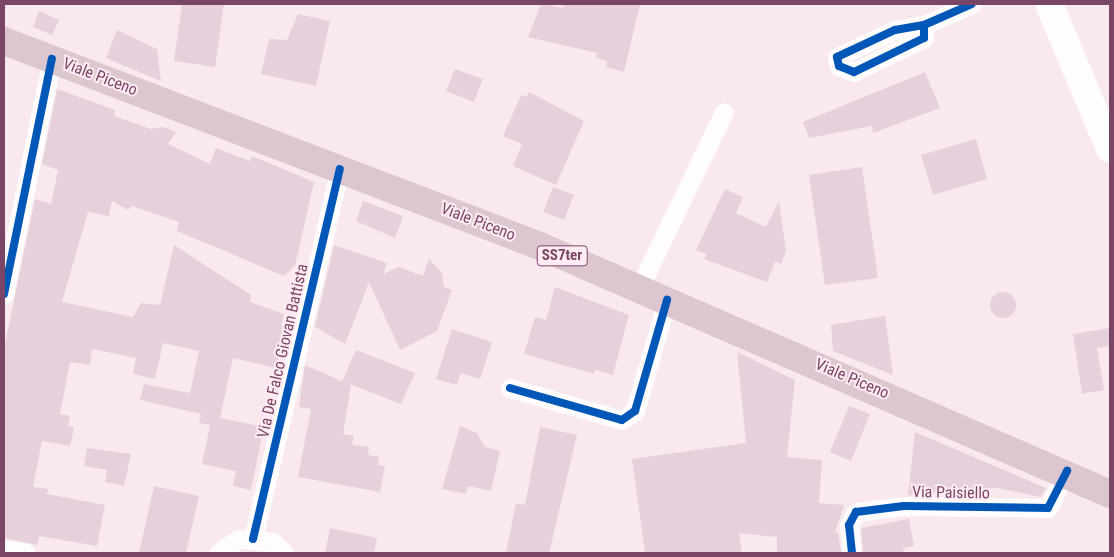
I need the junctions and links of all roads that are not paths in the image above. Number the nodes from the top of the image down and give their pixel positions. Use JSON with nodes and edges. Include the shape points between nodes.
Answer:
{"nodes":[{"id":1,"x":972,"y":4,"type":"edge"},
{"id":2,"x":1049,"y":4,"type":"edge"},
{"id":3,"x":924,"y":25,"type":"dead end"},
{"id":4,"x":4,"y":40,"type":"edge"},
{"id":5,"x":52,"y":59,"type":"junction"},
{"id":6,"x":724,"y":112,"type":"dead end"},
{"id":7,"x":1110,"y":149,"type":"edge"},
{"id":8,"x":340,"y":169,"type":"junction"},
{"id":9,"x":639,"y":288,"type":"junction"},
{"id":10,"x":4,"y":294,"type":"edge"},
{"id":11,"x":667,"y":300,"type":"junction"},
{"id":12,"x":510,"y":388,"type":"dead end"},
{"id":13,"x":1068,"y":471,"type":"junction"},
{"id":14,"x":1110,"y":494,"type":"edge"},
{"id":15,"x":253,"y":539,"type":"junction"},
{"id":16,"x":4,"y":548,"type":"edge"},
{"id":17,"x":26,"y":553,"type":"edge"},
{"id":18,"x":218,"y":553,"type":"edge"},
{"id":19,"x":284,"y":553,"type":"edge"},
{"id":20,"x":852,"y":553,"type":"edge"}],
"edges":[{"from":1,"to":3,"type":"street"},
{"from":2,"to":7,"type":"street"},
{"from":4,"to":5,"type":"main road","name":"Viale Piceno","number":"SS7ter"},
{"from":5,"to":8,"type":"main road","name":"Viale Piceno","number":"SS7ter"},
{"from":5,"to":10,"type":"street"},
{"from":6,"to":9,"type":"street"},
{"from":8,"to":9,"type":"main road","name":"Viale Piceno","number":"SS7ter"},
{"from":8,"to":15,"type":"street","name":"Via De Falco Giovan Battista"},
{"from":9,"to":11,"type":"main road","name":"Viale Piceno","number":"SS7ter"},
{"from":11,"to":12,"type":"street","via":[[635,411],[622,420]]},
{"from":11,"to":13,"type":"main road","name":"Viale Piceno","number":"SS7ter"},
{"from":13,"to":14,"type":"main road","name":"Viale Piceno","number":"SS7ter"},
{"from":13,"to":20,"type":"street","name":"Via Paisiello","via":[[1048,508],[904,506],[856,512],[849,525]]},
{"from":15,"to":18,"type":"street","via":[[238,539]]},
{"from":15,"to":19,"type":"street","via":[[273,542]]},
{"from":16,"to":17,"type":"street"}]}
